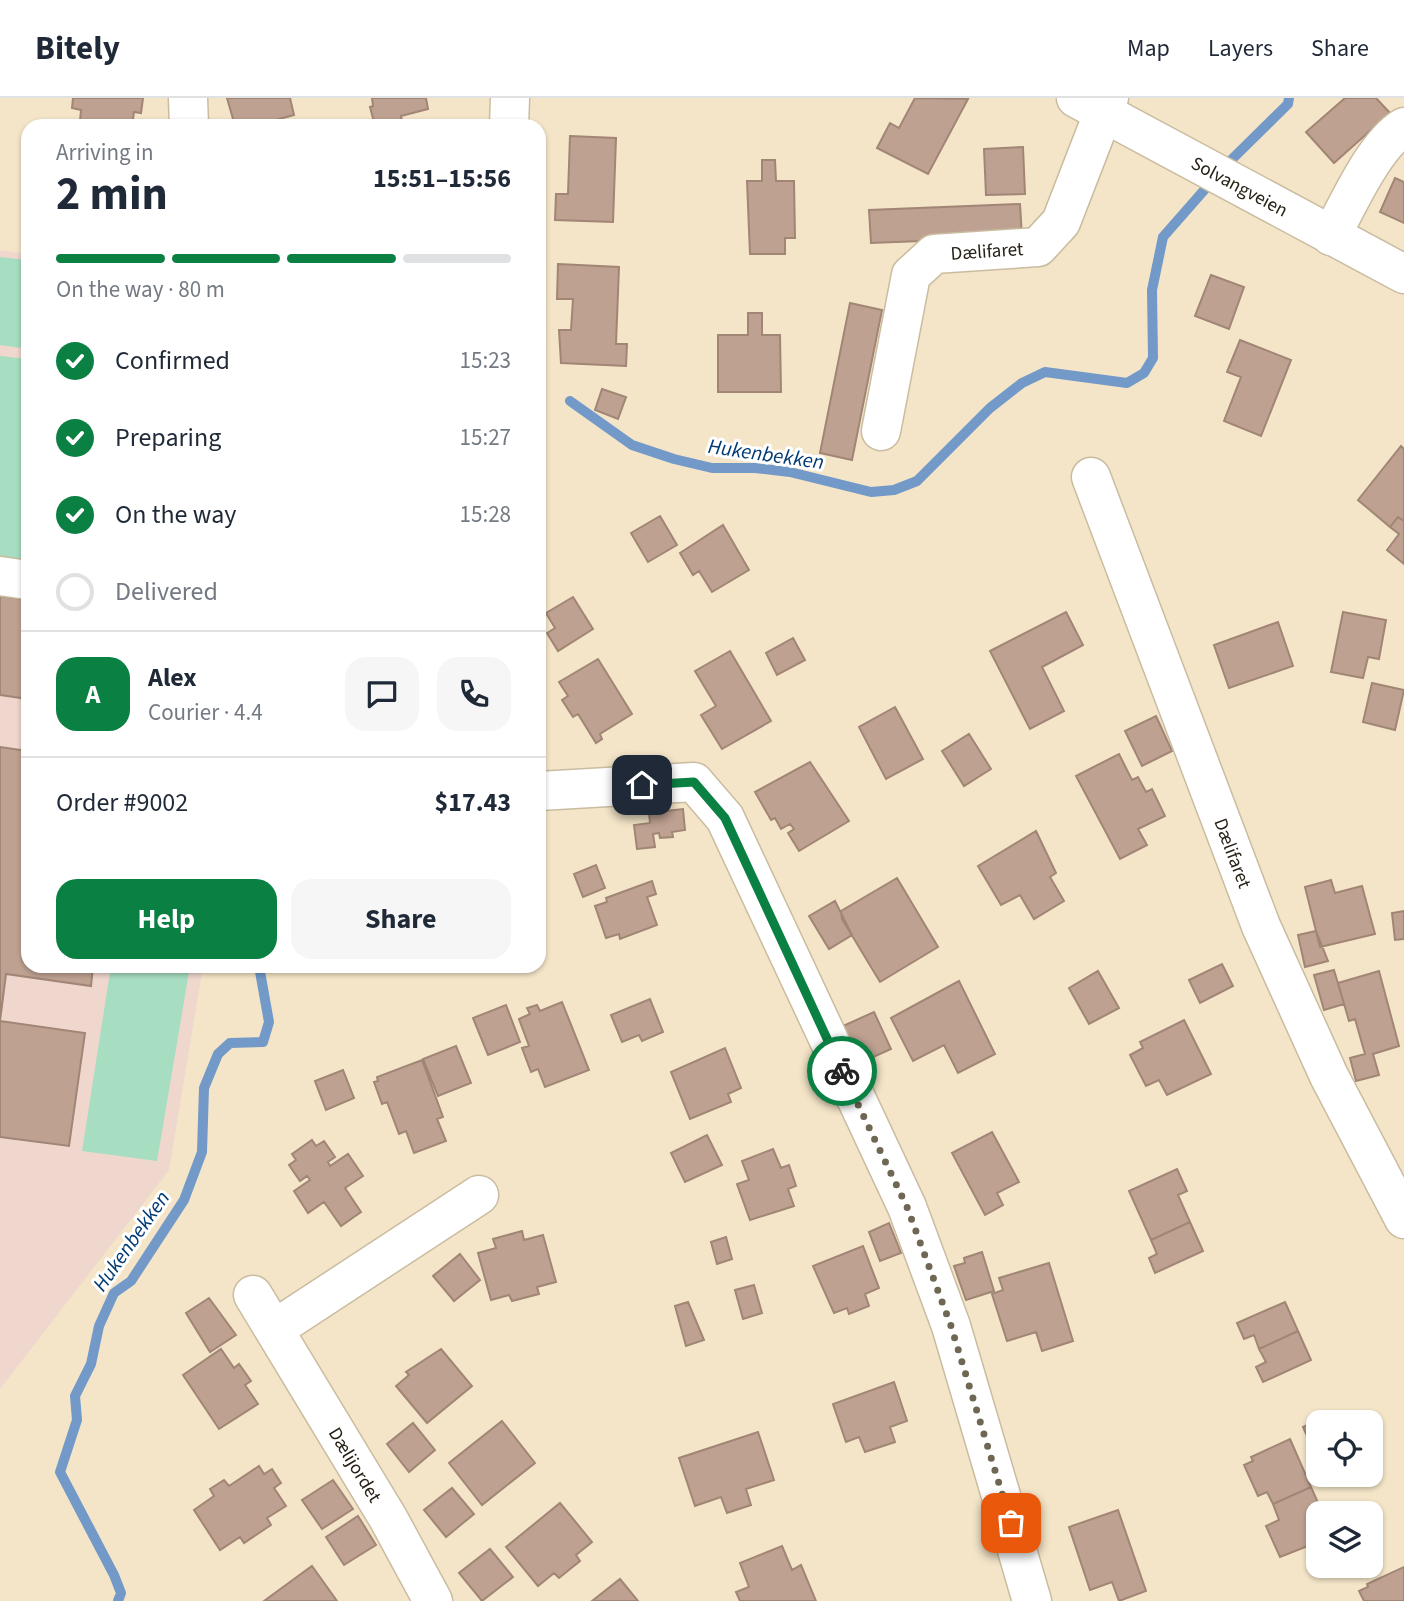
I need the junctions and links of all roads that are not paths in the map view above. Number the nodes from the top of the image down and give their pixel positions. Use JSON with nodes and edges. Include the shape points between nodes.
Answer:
{"nodes":[{"id":1,"x":188,"y":98,"type":"edge"},
{"id":2,"x":510,"y":98,"type":"edge"},
{"id":3,"x":1096,"y":103,"type":"edge"},
{"id":4,"x":189,"y":119,"type":"edge"},
{"id":5,"x":509,"y":119,"type":"edge"},
{"id":6,"x":1404,"y":127,"type":"edge"},
{"id":7,"x":1331,"y":236,"type":"junction"},
{"id":8,"x":1404,"y":274,"type":"edge"},
{"id":9,"x":881,"y":430,"type":"dead end"},
{"id":10,"x":1091,"y":477,"type":"dead end"},
{"id":11,"x":0,"y":576,"type":"edge"},
{"id":12,"x":21,"y":579,"type":"edge"},
{"id":13,"x":546,"y":791,"type":"edge"},
{"id":14,"x":479,"y":1195,"type":"dead end"},
{"id":15,"x":1404,"y":1219,"type":"edge"},
{"id":16,"x":253,"y":1294,"type":"dead end"},
{"id":17,"x":276,"y":1328,"type":"junction"},
{"id":18,"x":433,"y":1601,"type":"edge"},
{"id":19,"x":1032,"y":1601,"type":"edge"}],
"edges":[{"from":1,"to":4,"type":"street"},
{"from":2,"to":5,"type":"street"},
{"from":3,"to":7,"type":"street","name":"Solvangveien"},
{"from":3,"to":9,"type":"street","name":"Dælifaret","via":[[1061,222],[1038,247],[934,254],[911,275]]},
{"from":6,"to":7,"type":"street","via":[[1361,180]]},
{"from":7,"to":8,"type":"street","name":"Solvangveien"},
{"from":10,"to":15,"type":"street","name":"Dælifaret","via":[[1261,926],[1329,1076]]},
{"from":11,"to":12,"type":"street"},
{"from":13,"to":19,"type":"street","via":[[694,782],[725,818],[907,1207],[951,1326]]},
{"from":14,"to":17,"type":"street"},
{"from":16,"to":17,"type":"street","name":"Dælijordet"},
{"from":17,"to":18,"type":"street","name":"Dælijordet"}]}
